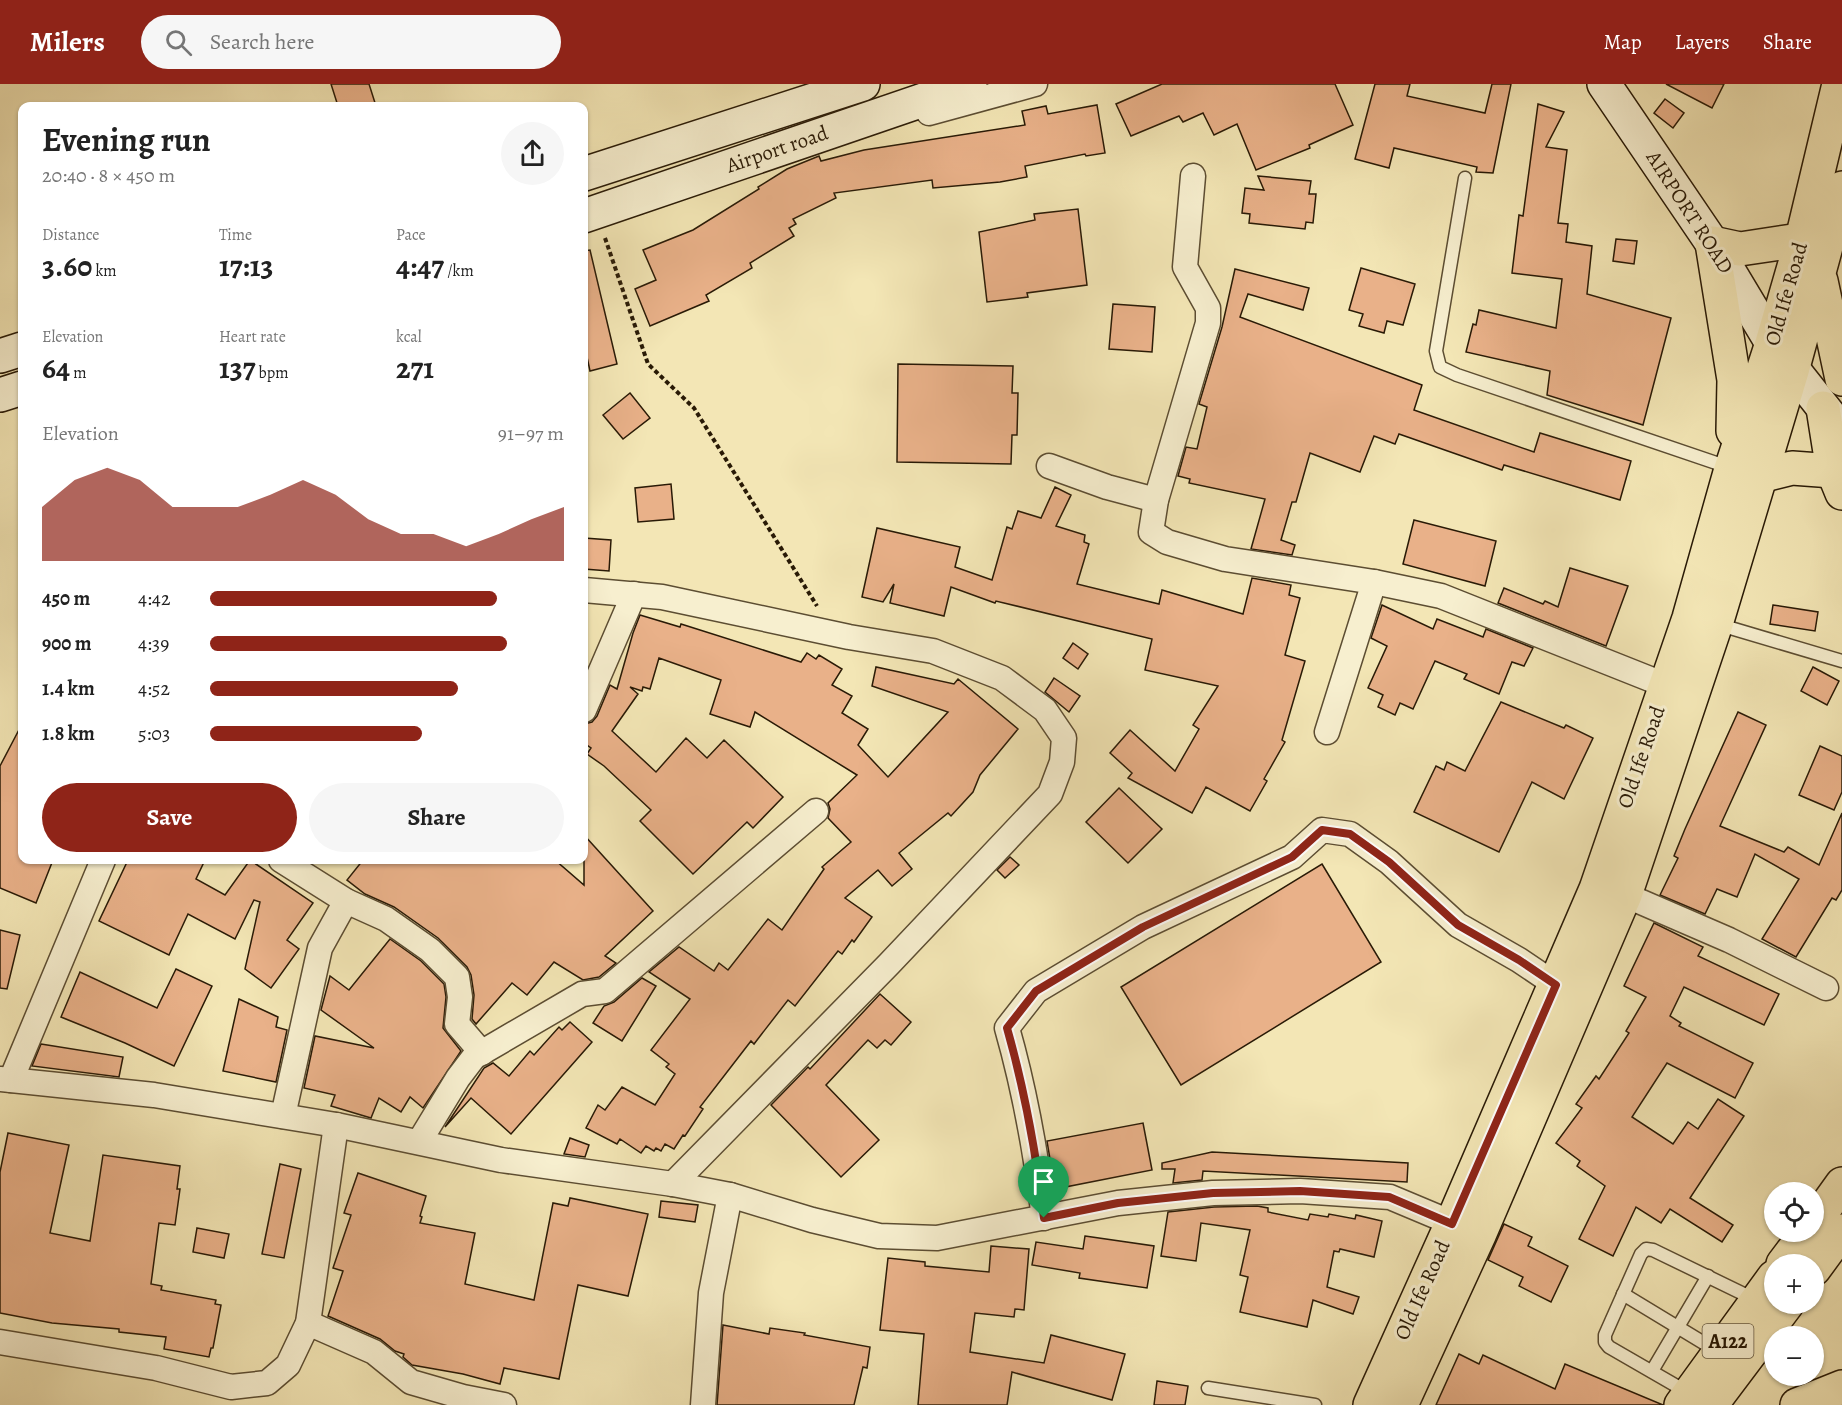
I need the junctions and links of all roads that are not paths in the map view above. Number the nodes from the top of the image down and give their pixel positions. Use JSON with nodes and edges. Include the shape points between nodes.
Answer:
{"nodes":[{"id":1,"x":863,"y":84,"type":"edge"},
{"id":2,"x":970,"y":84,"type":"edge"},
{"id":3,"x":1035,"y":84,"type":"edge"},
{"id":4,"x":1604,"y":84,"type":"edge"},
{"id":5,"x":1839,"y":84,"type":"edge"},
{"id":6,"x":907,"y":94,"type":"edge"},
{"id":7,"x":588,"y":173,"type":"edge"},
{"id":8,"x":1193,"y":176,"type":"dead end"},
{"id":9,"x":1465,"y":178,"type":"dead end"},
{"id":10,"x":588,"y":218,"type":"edge"},
{"id":11,"x":1830,"y":218,"type":"edge"},
{"id":12,"x":1712,"y":243,"type":"junction"},
{"id":13,"x":1819,"y":271,"type":"junction"},
{"id":14,"x":1772,"y":343,"type":"junction"},
{"id":15,"x":18,"y":350,"type":"edge"},
{"id":16,"x":0,"y":356,"type":"edge"},
{"id":17,"x":1792,"y":371,"type":"junction"},
{"id":18,"x":1842,"y":379,"type":"edge"},
{"id":19,"x":18,"y":389,"type":"edge"},
{"id":20,"x":0,"y":395,"type":"edge"},
{"id":21,"x":1836,"y":420,"type":"edge"},
{"id":22,"x":1049,"y":466,"type":"dead end"},
{"id":23,"x":1746,"y":472,"type":"junction"},
{"id":24,"x":1838,"y":482,"type":"edge"},
{"id":25,"x":1156,"y":500,"type":"junction"},
{"id":26,"x":1374,"y":582,"type":"junction"},
{"id":27,"x":588,"y":590,"type":"edge"},
{"id":28,"x":634,"y":594,"type":"junction"},
{"id":29,"x":1716,"y":624,"type":"junction"},
{"id":30,"x":1842,"y":662,"type":"edge"},
{"id":31,"x":1665,"y":685,"type":"junction"},
{"id":32,"x":588,"y":701,"type":"edge"},
{"id":33,"x":1327,"y":732,"type":"dead end"},
{"id":34,"x":816,"y":811,"type":"dead end"},
{"id":35,"x":101,"y":864,"type":"edge"},
{"id":36,"x":287,"y":864,"type":"edge"},
{"id":37,"x":1625,"y":895,"type":"junction"},
{"id":38,"x":346,"y":901,"type":"junction"},
{"id":39,"x":1556,"y":985,"type":"junction"},
{"id":40,"x":1826,"y":988,"type":"dead end"},
{"id":41,"x":482,"y":1053,"type":"junction"},
{"id":42,"x":5,"y":1079,"type":"edge"},
{"id":43,"x":283,"y":1116,"type":"junction"},
{"id":44,"x":336,"y":1125,"type":"junction"},
{"id":45,"x":419,"y":1142,"type":"junction"},
{"id":46,"x":673,"y":1184,"type":"junction"},
{"id":47,"x":1842,"y":1184,"type":"edge"},
{"id":48,"x":730,"y":1195,"type":"junction"},
{"id":49,"x":1824,"y":1209,"type":"edge"},
{"id":50,"x":1044,"y":1218,"type":"junction"},
{"id":51,"x":1452,"y":1224,"type":"junction"},
{"id":52,"x":1842,"y":1231,"type":"edge"},
{"id":53,"x":1824,"y":1255,"type":"edge"},
{"id":54,"x":1708,"y":1276,"type":"junction"},
{"id":55,"x":1764,"y":1292,"type":"edge"},
{"id":56,"x":1623,"y":1294,"type":"junction"},
{"id":57,"x":1764,"y":1304,"type":"edge"},
{"id":58,"x":1764,"y":1306,"type":"edge"},
{"id":59,"x":308,"y":1323,"type":"junction"},
{"id":60,"x":1678,"y":1328,"type":"junction"},
{"id":61,"x":0,"y":1342,"type":"edge"},
{"id":62,"x":1719,"y":1353,"type":"junction"},
{"id":63,"x":1652,"y":1371,"type":"junction"},
{"id":64,"x":1842,"y":1387,"type":"edge"},
{"id":65,"x":1208,"y":1388,"type":"dead end"},
{"id":66,"x":1694,"y":1401,"type":"edge"},
{"id":67,"x":504,"y":1405,"type":"edge"},
{"id":68,"x":703,"y":1405,"type":"edge"},
{"id":69,"x":1315,"y":1405,"type":"edge"},
{"id":70,"x":1370,"y":1405,"type":"edge"},
{"id":71,"x":1401,"y":1405,"type":"edge"},
{"id":72,"x":1797,"y":1405,"type":"edge"}],
"edges":[{"from":1,"to":7,"type":"main road","name":"Airport road"},
{"from":2,"to":6,"type":"main road","name":"Airport road"},
{"from":3,"to":10,"type":"street","via":[[833,138]]},
{"from":4,"to":12,"type":"main road","name":"AIRPORT ROAD"},
{"from":5,"to":11,"type":"main road","name":"Old Ife Road"},
{"from":6,"to":10,"type":"main road","name":"Airport road"},
{"from":8,"to":25,"type":"street","via":[[1185,267],[1208,308],[1208,323]]},
{"from":9,"to":23,"type":"lane","via":[[1436,351],[1440,367]]},
{"from":11,"to":12,"type":"main road","via":[[1740,249]]},
{"from":11,"to":13,"type":"main road","name":"Old Ife Road"},
{"from":11,"to":14,"type":"main road","name":"Old Ife Road"},
{"from":12,"to":14,"type":"main road","name":"AIRPORT ROAD"},
{"from":12,"to":23,"type":"main road"},
{"from":13,"to":17,"type":"main road","name":"Old Ife Road"},
{"from":13,"to":18,"type":"main road"},
{"from":14,"to":17,"type":"main road","name":"AIRPORT ROAD"},
{"from":14,"to":23,"type":"main road","name":"Old Ife Road"},
{"from":15,"to":16,"type":"main road"},
{"from":17,"to":21,"type":"main road","name":"AIRPORT ROAD"},
{"from":17,"to":23,"type":"main road","name":"Old Ife Road"},
{"from":19,"to":20,"type":"main road"},
{"from":21,"to":24,"type":"main road"},
{"from":22,"to":25,"type":"street"},
{"from":23,"to":24,"type":"main road","via":[[1792,468]]},
{"from":23,"to":29,"type":"main road","name":"Old Ife Road"},
{"from":23,"to":31,"type":"main road","name":"Old Ife Road"},
{"from":25,"to":26,"type":"street","via":[[1151,532],[1167,542],[1225,559]]},
{"from":26,"to":31,"type":"street","via":[[1441,596]]},
{"from":26,"to":33,"type":"street"},
{"from":27,"to":28,"type":"street"},
{"from":28,"to":32,"type":"street"},
{"from":28,"to":46,"type":"street","via":[[933,651],[1002,678],[1045,710],[1064,738],[1062,762],[1050,794]]},
{"from":29,"to":30,"type":"lane"},
{"from":29,"to":37,"type":"main road","name":"Old Ife Road"},
{"from":31,"to":39,"type":"main road","name":"Old Ife Road","via":[[1596,889]]},
{"from":34,"to":41,"type":"street","via":[[605,990],[582,994]]},
{"from":35,"to":42,"type":"street"},
{"from":36,"to":38,"type":"street"},
{"from":37,"to":40,"type":"street"},
{"from":37,"to":71,"type":"main road","name":"Old Ife Road","via":[[1480,1233]]},
{"from":38,"to":41,"type":"street","via":[[386,919],[430,950],[457,976],[457,1024]]},
{"from":38,"to":43,"type":"street","via":[[320,948]]},
{"from":39,"to":50,"type":"street","via":[[1458,925],[1389,862],[1350,834],[1322,830],[1292,857],[1143,927],[1036,991],[1007,1028],[1036,1152]]},
{"from":39,"to":51,"type":"main road","name":"Old Ife Road"},
{"from":41,"to":45,"type":"street","via":[[474,1057],[458,1078]]},
{"from":42,"to":43,"type":"street","via":[[154,1095]]},
{"from":43,"to":44,"type":"street"},
{"from":44,"to":45,"type":"street"},
{"from":44,"to":59,"type":"street"},
{"from":45,"to":46,"type":"street","via":[[501,1160]]},
{"from":46,"to":48,"type":"street"},
{"from":47,"to":49,"type":"main road"},
{"from":48,"to":50,"type":"street","via":[[879,1236],[937,1238]]},
{"from":48,"to":68,"type":"street","via":[[711,1293]]},
{"from":50,"to":51,"type":"street","via":[[1118,1203],[1213,1193],[1300,1191],[1389,1197]]},
{"from":51,"to":70,"type":"main road","name":"Old Ife Road"},
{"from":52,"to":53,"type":"main road"},
{"from":54,"to":55,"type":"lane"},
{"from":54,"to":56,"type":"lane","via":[[1646,1249]]},
{"from":54,"to":60,"type":"lane"},
{"from":56,"to":60,"type":"lane"},
{"from":56,"to":63,"type":"lane","via":[[1605,1342]]},
{"from":57,"to":62,"type":"main road","number":"A122"},
{"from":58,"to":66,"type":"main road","number":"A122"},
{"from":59,"to":61,"type":"street","via":[[288,1365],[267,1383],[231,1387],[156,1368]]},
{"from":59,"to":67,"type":"street","via":[[374,1352],[411,1382]]},
{"from":60,"to":62,"type":"lane"},
{"from":60,"to":63,"type":"lane"},
{"from":62,"to":66,"type":"main road","number":"A122"},
{"from":63,"to":66,"type":"lane"},
{"from":64,"to":72,"type":"main road"},
{"from":65,"to":69,"type":"lane"}]}
